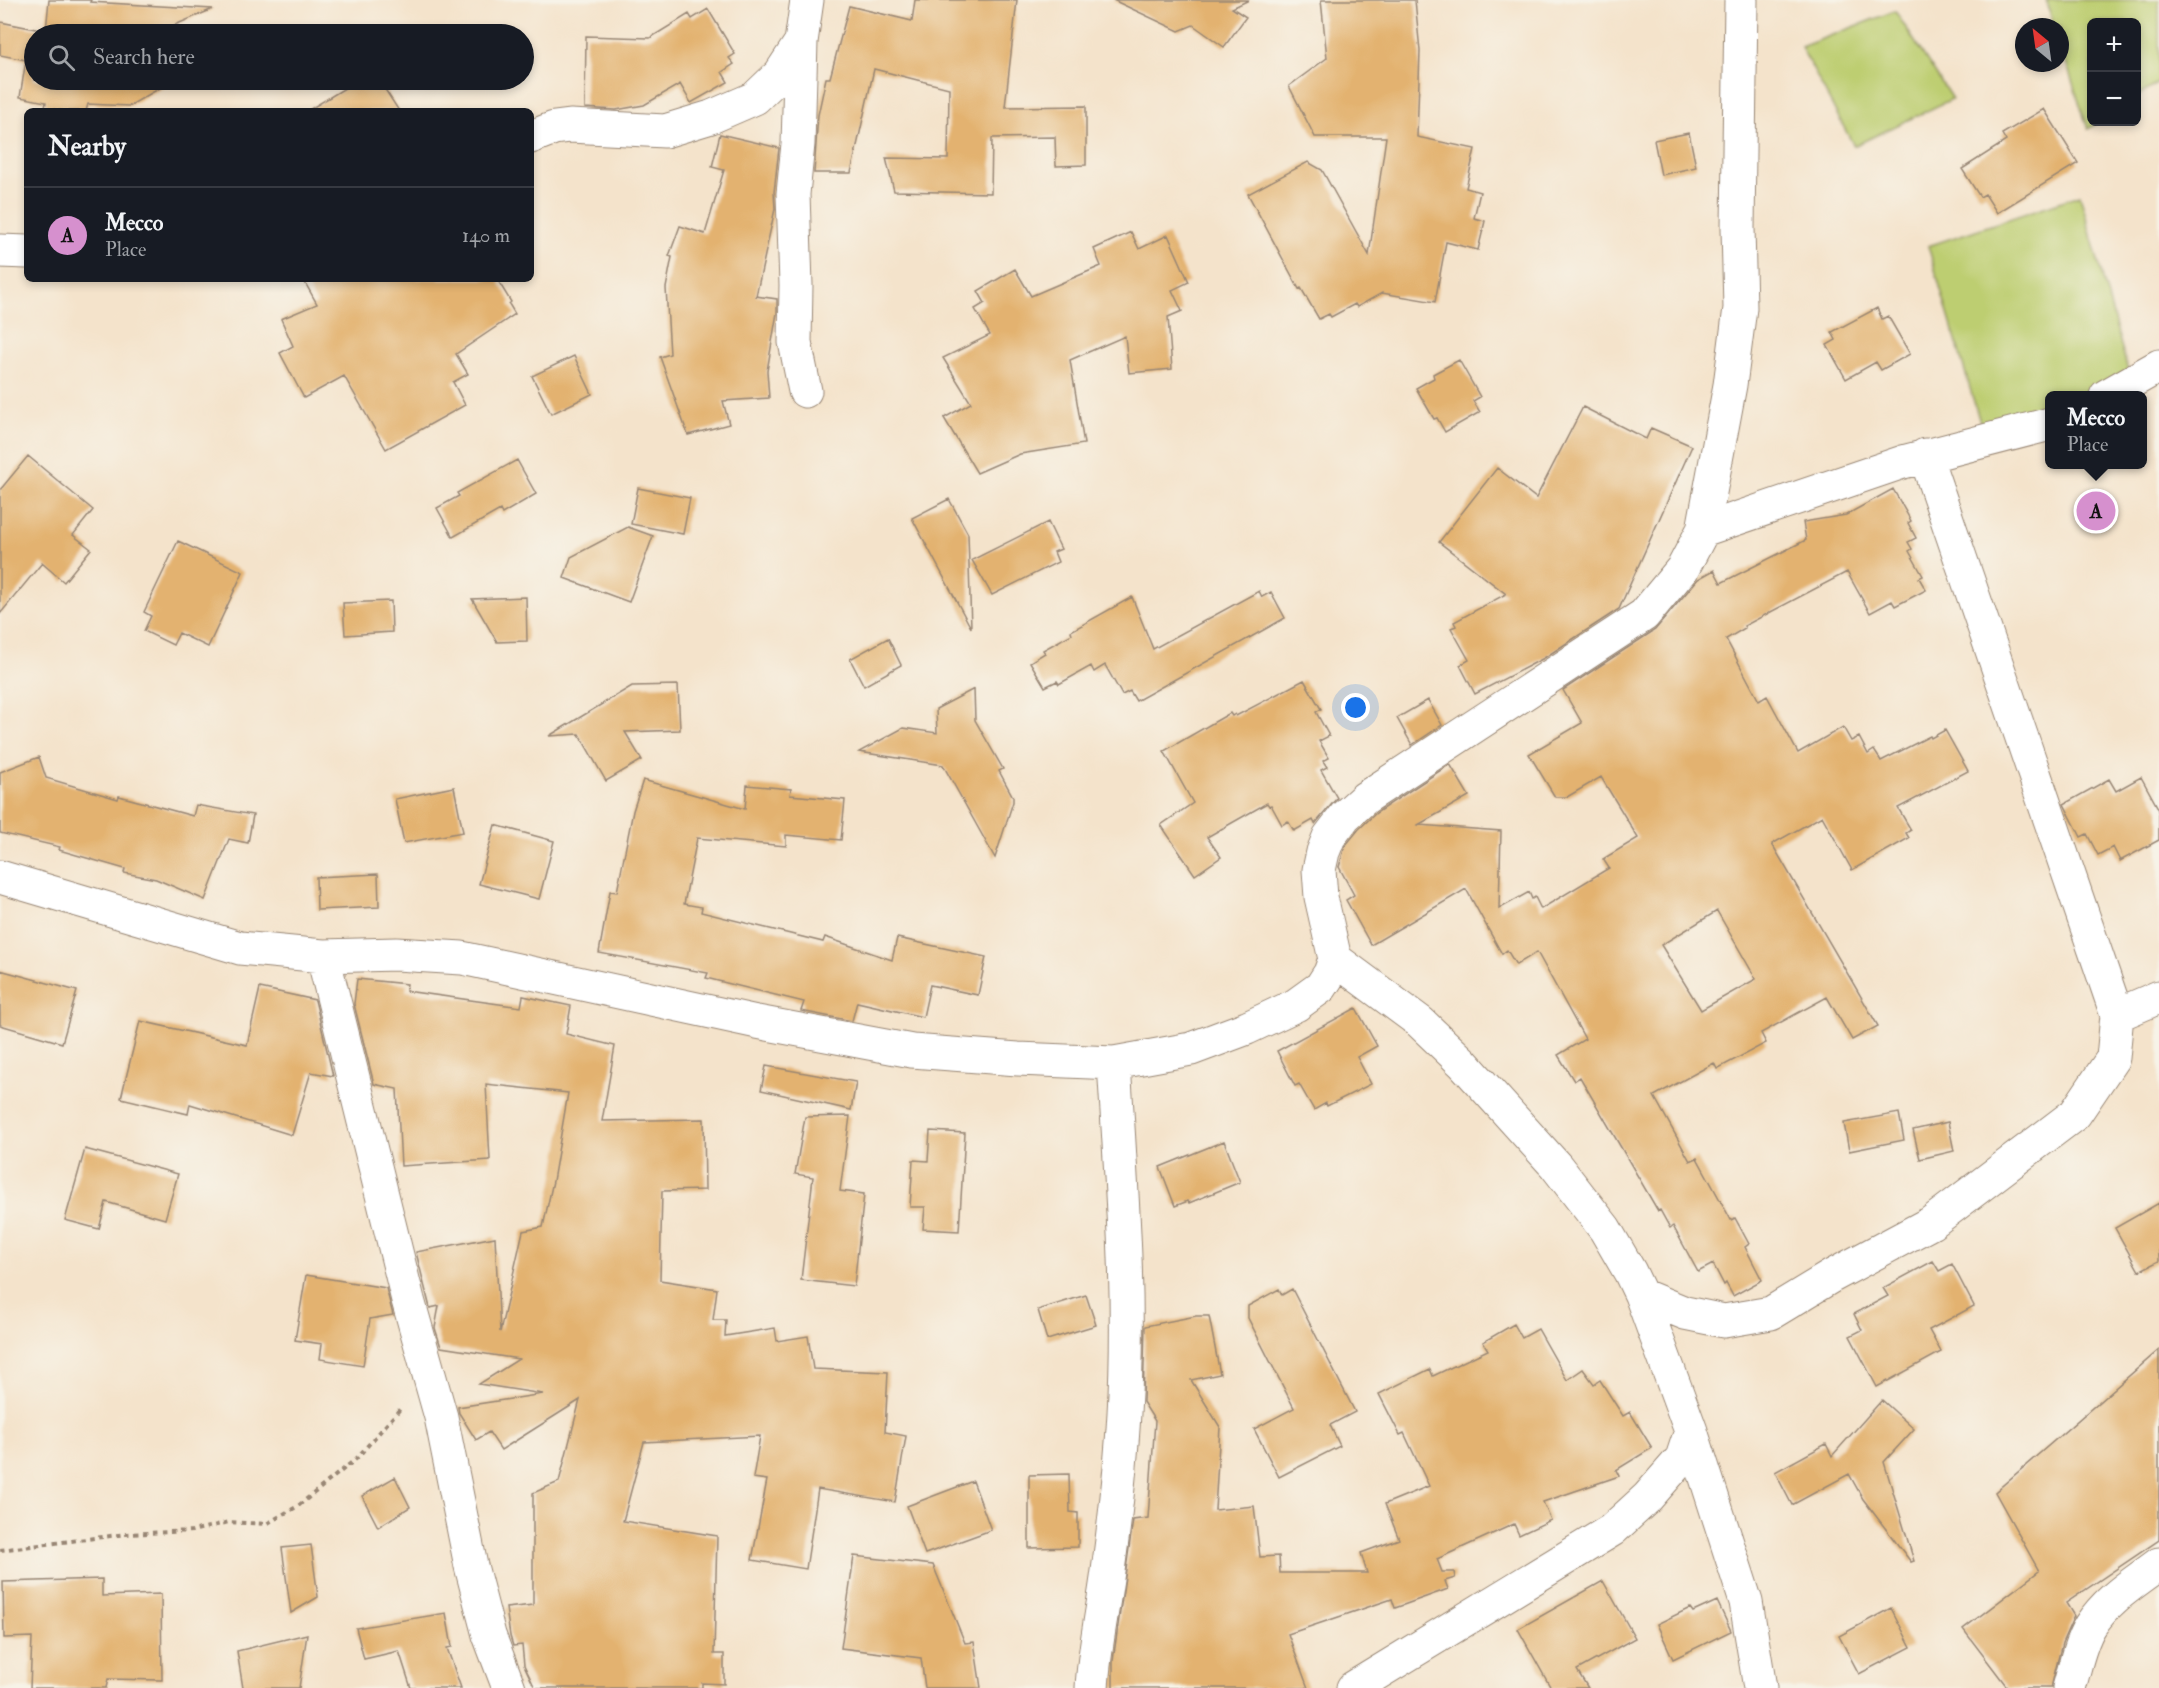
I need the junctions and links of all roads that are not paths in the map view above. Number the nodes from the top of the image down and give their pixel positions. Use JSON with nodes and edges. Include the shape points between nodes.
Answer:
{"nodes":[{"id":1,"x":807,"y":0,"type":"edge"},
{"id":2,"x":1741,"y":0,"type":"edge"},
{"id":3,"x":801,"y":42,"type":"junction"},
{"id":4,"x":534,"y":136,"type":"edge"},
{"id":5,"x":0,"y":251,"type":"edge"},
{"id":6,"x":24,"y":252,"type":"edge"},
{"id":7,"x":2159,"y":366,"type":"edge"},
{"id":8,"x":805,"y":391,"type":"dead end"},
{"id":9,"x":2115,"y":391,"type":"edge"},
{"id":10,"x":2045,"y":425,"type":"edge"},
{"id":11,"x":1925,"y":455,"type":"junction"},
{"id":12,"x":1703,"y":531,"type":"junction"},
{"id":13,"x":0,"y":877,"type":"edge"},
{"id":14,"x":323,"y":956,"type":"junction"},
{"id":15,"x":1335,"y":959,"type":"junction"},
{"id":16,"x":2159,"y":997,"type":"edge"},
{"id":17,"x":2117,"y":1015,"type":"junction"},
{"id":18,"x":1114,"y":1063,"type":"junction"},
{"id":19,"x":1641,"y":1295,"type":"junction"},
{"id":20,"x":1691,"y":1431,"type":"junction"},
{"id":21,"x":2159,"y":1564,"type":"edge"},
{"id":22,"x":509,"y":1688,"type":"edge"},
{"id":23,"x":1092,"y":1688,"type":"edge"},
{"id":24,"x":1353,"y":1688,"type":"edge"},
{"id":25,"x":1760,"y":1688,"type":"edge"},
{"id":26,"x":2069,"y":1688,"type":"edge"}],
"edges":[{"from":1,"to":3,"type":"street"},
{"from":2,"to":12,"type":"street","via":[[1740,308]]},
{"from":3,"to":4,"type":"street","via":[[780,74],[755,98],[711,117],[665,131],[570,126]]},
{"from":3,"to":8,"type":"street","via":[[793,194],[795,342]]},
{"from":5,"to":6,"type":"street"},
{"from":7,"to":9,"type":"street"},
{"from":10,"to":11,"type":"street"},
{"from":11,"to":12,"type":"street"},
{"from":11,"to":17,"type":"street"},
{"from":12,"to":15,"type":"street","via":[[1683,568],[1644,615],[1365,798],[1346,816],[1329,837],[1319,870]]},
{"from":13,"to":14,"type":"street","via":[[240,948]]},
{"from":14,"to":18,"type":"street","via":[[396,954],[462,958],[912,1051]]},
{"from":14,"to":22,"type":"street","via":[[441,1417],[471,1566],[489,1635]]},
{"from":15,"to":18,"type":"street","via":[[1321,987],[1296,1005],[1248,1028],[1191,1049]]},
{"from":15,"to":19,"type":"street","via":[[1420,1022],[1513,1116],[1605,1229]]},
{"from":16,"to":17,"type":"street"},
{"from":17,"to":19,"type":"street","via":[[2113,1058],[2075,1114],[1931,1223],[1771,1313],[1724,1321],[1685,1314]]},
{"from":18,"to":23,"type":"street","via":[[1126,1281],[1124,1411],[1119,1483]]},
{"from":19,"to":20,"type":"street"},
{"from":20,"to":24,"type":"street","via":[[1682,1458],[1612,1530]]},
{"from":20,"to":25,"type":"street","via":[[1746,1602]]},
{"from":21,"to":26,"type":"street","via":[[2098,1614],[2079,1652]]}]}
